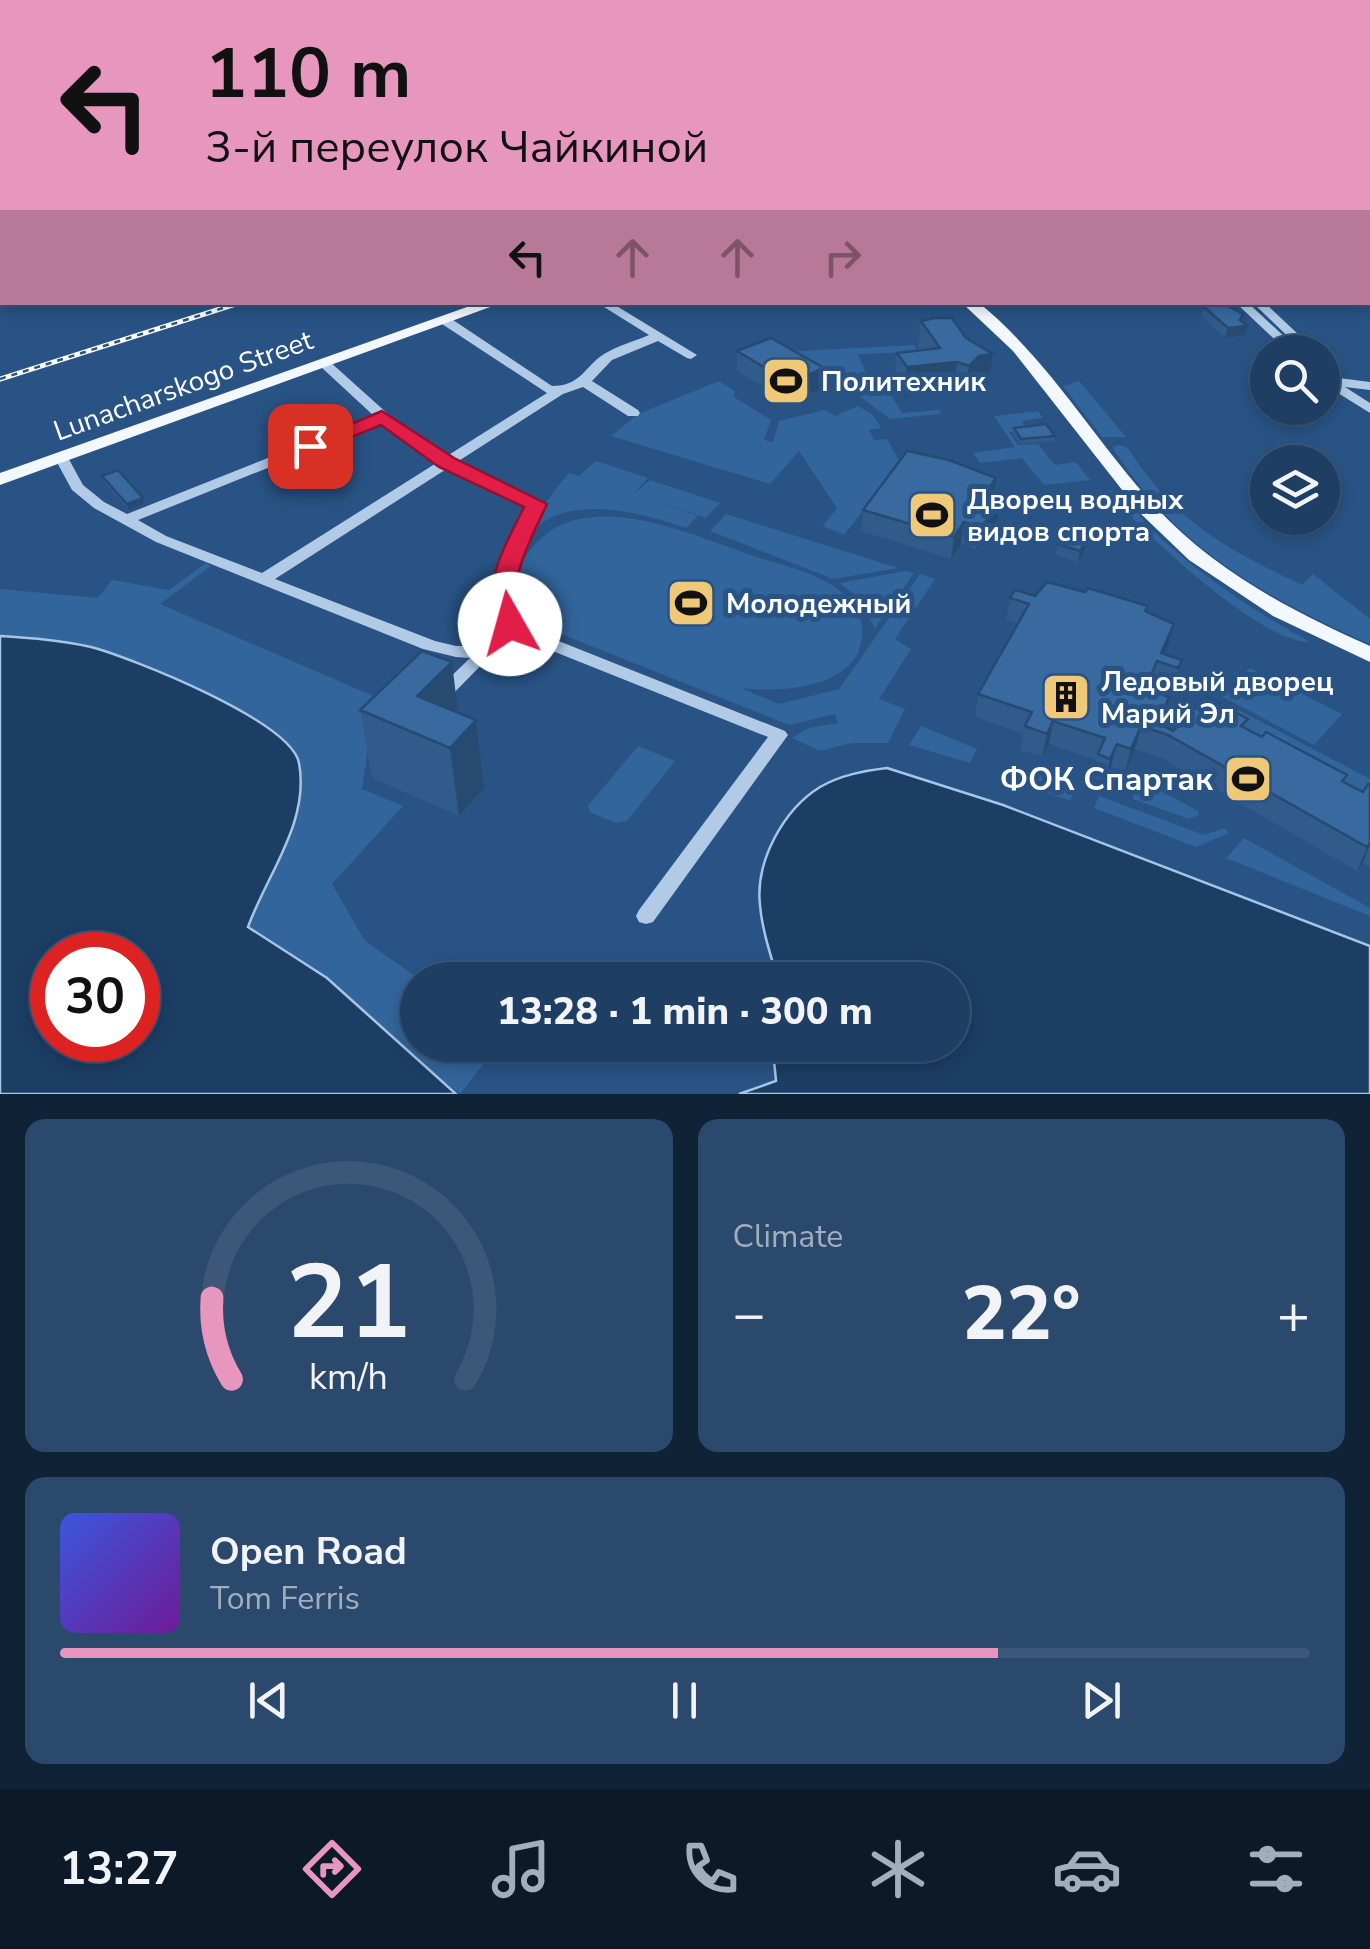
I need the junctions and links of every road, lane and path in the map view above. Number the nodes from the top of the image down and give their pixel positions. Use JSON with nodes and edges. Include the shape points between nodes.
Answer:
{"nodes":[{"id":1,"x":489,"y":305,"type":"edge"},
{"id":2,"x":606,"y":305,"type":"edge"},
{"id":3,"x":972,"y":305,"type":"edge"},
{"id":4,"x":1243,"y":305,"type":"edge"},
{"id":5,"x":1261,"y":305,"type":"edge"},
{"id":6,"x":446,"y":321,"type":"junction"},
{"id":7,"x":1276,"y":335,"type":"edge"},
{"id":8,"x":1294,"y":335,"type":"edge"},
{"id":9,"x":658,"y":336,"type":"junction"},
{"id":10,"x":691,"y":355,"type":"dead end"},
{"id":11,"x":325,"y":364,"type":"junction"},
{"id":12,"x":584,"y":382,"type":"junction"},
{"id":13,"x":1340,"y":382,"type":"edge"},
{"id":14,"x":1370,"y":386,"type":"edge"},
{"id":15,"x":1340,"y":387,"type":"edge"},
{"id":16,"x":558,"y":391,"type":"junction"},
{"id":17,"x":1370,"y":409,"type":"edge"},
{"id":18,"x":633,"y":413,"type":"dead end"},
{"id":19,"x":382,"y":417,"type":"junction"},
{"id":20,"x":60,"y":457,"type":"junction"},
{"id":21,"x":447,"y":462,"type":"junction"},
{"id":22,"x":0,"y":479,"type":"edge"},
{"id":23,"x":126,"y":520,"type":"junction"},
{"id":24,"x":264,"y":579,"type":"junction"},
{"id":25,"x":504,"y":610,"type":"junction"},
{"id":26,"x":525,"y":634,"type":"junction"},
{"id":27,"x":486,"y":651,"type":"junction"},
{"id":28,"x":1370,"y":655,"type":"edge"},
{"id":29,"x":431,"y":706,"type":"edge"},
{"id":30,"x":646,"y":916,"type":"dead end"}],
"edges":[{"from":1,"to":6,"type":"main road","name":"Lunacharskogo Street"},
{"from":2,"to":9,"type":"street"},
{"from":3,"to":28,"type":"main road","via":[[1014,341],[1169,532],[1250,594]]},
{"from":4,"to":7,"type":"street"},
{"from":5,"to":8,"type":"street"},
{"from":6,"to":11,"type":"main road","name":"Lunacharskogo Street"},
{"from":6,"to":16,"type":"street"},
{"from":9,"to":10,"type":"street"},
{"from":9,"to":12,"type":"street","via":[[608,357]]},
{"from":11,"to":19,"type":"street"},
{"from":11,"to":20,"type":"main road","name":"Lunacharskogo Street"},
{"from":12,"to":16,"type":"street"},
{"from":12,"to":18,"type":"street"},
{"from":13,"to":14,"type":"street"},
{"from":15,"to":17,"type":"street"},
{"from":16,"to":21,"type":"street"},
{"from":19,"to":21,"type":"street"},
{"from":19,"to":23,"type":"street"},
{"from":20,"to":22,"type":"main road","name":"Lunacharskogo Street"},
{"from":20,"to":23,"type":"street","via":[[77,487]]},
{"from":21,"to":24,"type":"street"},
{"from":21,"to":25,"type":"street","via":[[536,504],[505,573]]},
{"from":23,"to":24,"type":"street","via":[[188,552]]},
{"from":24,"to":27,"type":"street","via":[[459,655]]},
{"from":25,"to":26,"type":"street"},
{"from":25,"to":27,"type":"street"},
{"from":26,"to":27,"type":"street"},
{"from":26,"to":30,"type":"street","via":[[779,734]]},
{"from":27,"to":29,"type":"street"}]}
